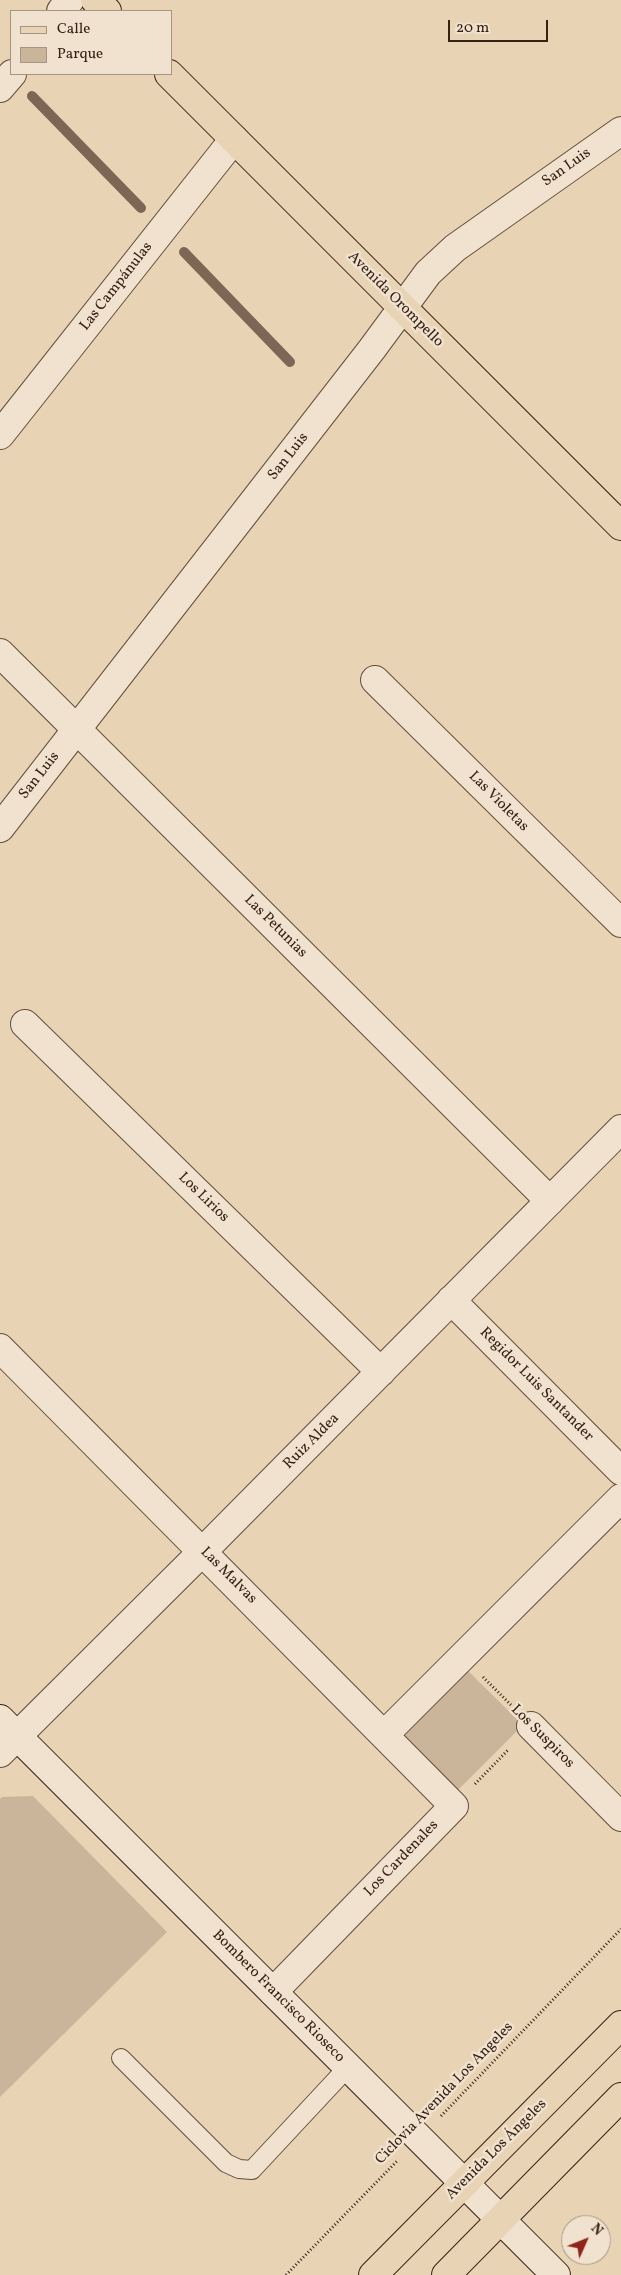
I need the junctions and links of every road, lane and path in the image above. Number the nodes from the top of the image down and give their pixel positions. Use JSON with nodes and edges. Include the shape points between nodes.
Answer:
{"nodes":[{"id":1,"x":70,"y":0,"type":"edge"},
{"id":2,"x":95,"y":0,"type":"edge"},
{"id":3,"x":62,"y":10,"type":"edge"},
{"id":4,"x":105,"y":10,"type":"edge"},
{"id":5,"x":11,"y":75,"type":"edge"},
{"id":6,"x":170,"y":75,"type":"edge"},
{"id":7,"x":0,"y":88,"type":"edge"},
{"id":8,"x":621,"y":130,"type":"edge"},
{"id":9,"x":234,"y":139,"type":"junction"},
{"id":10,"x":404,"y":308,"type":"junction"},
{"id":11,"x":0,"y":435,"type":"edge"},
{"id":12,"x":621,"y":526,"type":"edge"},
{"id":13,"x":0,"y":653,"type":"edge"},
{"id":14,"x":374,"y":680,"type":"dead end"},
{"id":15,"x":77,"y":729,"type":"junction"},
{"id":16,"x":0,"y":828,"type":"edge"},
{"id":17,"x":621,"y":923,"type":"edge"},
{"id":18,"x":25,"y":1024,"type":"dead end"},
{"id":19,"x":621,"y":1128,"type":"edge"},
{"id":20,"x":550,"y":1201,"type":"junction"},
{"id":21,"x":451,"y":1300,"type":"junction"},
{"id":22,"x":0,"y":1348,"type":"edge"},
{"id":23,"x":380,"y":1372,"type":"junction"},
{"id":24,"x":621,"y":1471,"type":"edge"},
{"id":25,"x":621,"y":1498,"type":"edge"},
{"id":26,"x":204,"y":1551,"type":"junction"},
{"id":27,"x":463,"y":1657,"type":"junction"},
{"id":28,"x":531,"y":1726,"type":"junction"},
{"id":29,"x":6,"y":1736,"type":"edge"},
{"id":30,"x":384,"y":1736,"type":"junction"},
{"id":31,"x":454,"y":1806,"type":"junction"},
{"id":32,"x":621,"y":1817,"type":"edge"},
{"id":33,"x":621,"y":1929,"type":"edge"},
{"id":34,"x":273,"y":1992,"type":"junction"},
{"id":35,"x":621,"y":2025,"type":"edge"},
{"id":36,"x":121,"y":2058,"type":"dead end"},
{"id":37,"x":348,"y":2067,"type":"junction"},
{"id":38,"x":621,"y":2097,"type":"edge"},
{"id":39,"x":419,"y":2138,"type":"junction"},
{"id":40,"x":464,"y":2183,"type":"junction"},
{"id":41,"x":500,"y":2219,"type":"junction"},
{"id":42,"x":286,"y":2275,"type":"edge"},
{"id":43,"x":373,"y":2275,"type":"edge"},
{"id":44,"x":446,"y":2275,"type":"edge"},
{"id":45,"x":556,"y":2275,"type":"edge"}],
"edges":[{"from":1,"to":3,"type":"street"},
{"from":2,"to":4,"type":"main road"},
{"from":5,"to":7,"type":"street"},
{"from":6,"to":9,"type":"main road","name":"Avenida Orompello"},
{"from":8,"to":10,"type":"street","name":"San Luis","via":[[455,248],[428,273]]},
{"from":9,"to":10,"type":"main road","name":"Avenida Orompello"},
{"from":9,"to":11,"type":"street","name":"Las Campánulas"},
{"from":10,"to":12,"type":"main road","name":"Avenida Orompello"},
{"from":10,"to":15,"type":"street","name":"San Luis"},
{"from":13,"to":15,"type":"street","name":"Las Petunias"},
{"from":14,"to":17,"type":"street","name":"Las Violetas"},
{"from":15,"to":16,"type":"street","name":"San Luis"},
{"from":15,"to":20,"type":"street","name":"Las Petunias"},
{"from":18,"to":23,"type":"street","name":"Los Lirios"},
{"from":19,"to":20,"type":"street","name":"Ruiz Aldea"},
{"from":20,"to":21,"type":"street","name":"Ruiz Aldea"},
{"from":21,"to":23,"type":"street","name":"Ruiz Aldea"},
{"from":21,"to":24,"type":"street","name":"Regidor Luis Santander"},
{"from":22,"to":26,"type":"street","name":"Las Malvas"},
{"from":23,"to":26,"type":"street","name":"Ruiz Aldea"},
{"from":25,"to":27,"type":"street"},
{"from":26,"to":29,"type":"street","name":"Ruiz Aldea"},
{"from":26,"to":30,"type":"street","name":"Las Malvas"},
{"from":27,"to":28,"type":"path","name":"Los Suspiros"},
{"from":27,"to":30,"type":"street"},
{"from":28,"to":31,"type":"path"},
{"from":28,"to":32,"type":"street","name":"Los Suspiros"},
{"from":29,"to":34,"type":"street","name":"Bombero Francisco Rioseco"},
{"from":30,"to":31,"type":"street","name":"Las Malvas"},
{"from":31,"to":34,"type":"street","name":"Los Cardenales"},
{"from":33,"to":39,"type":"path","name":"Ciclovia Avenida Los Angeles"},
{"from":34,"to":37,"type":"street","name":"Bombero Francisco Rioseco"},
{"from":35,"to":40,"type":"main road","name":"Avenida Los Ángeles"},
{"from":36,"to":37,"type":"lane","via":[[226,2163],[252,2170]]},
{"from":37,"to":39,"type":"street","name":"Bombero Francisco Rioseco"},
{"from":38,"to":41,"type":"main road"},
{"from":39,"to":40,"type":"street","name":"Bombero Francisco Rioseco"},
{"from":39,"to":42,"type":"path","name":"Ciclovia Avenida Los Angeles"},
{"from":40,"to":41,"type":"street","name":"Bombero Francisco Rioseco"},
{"from":40,"to":43,"type":"main road","name":"Avenida Los Ángeles"},
{"from":41,"to":44,"type":"main road"},
{"from":41,"to":45,"type":"street","name":"Bombero Francisco Rioseco"}]}
